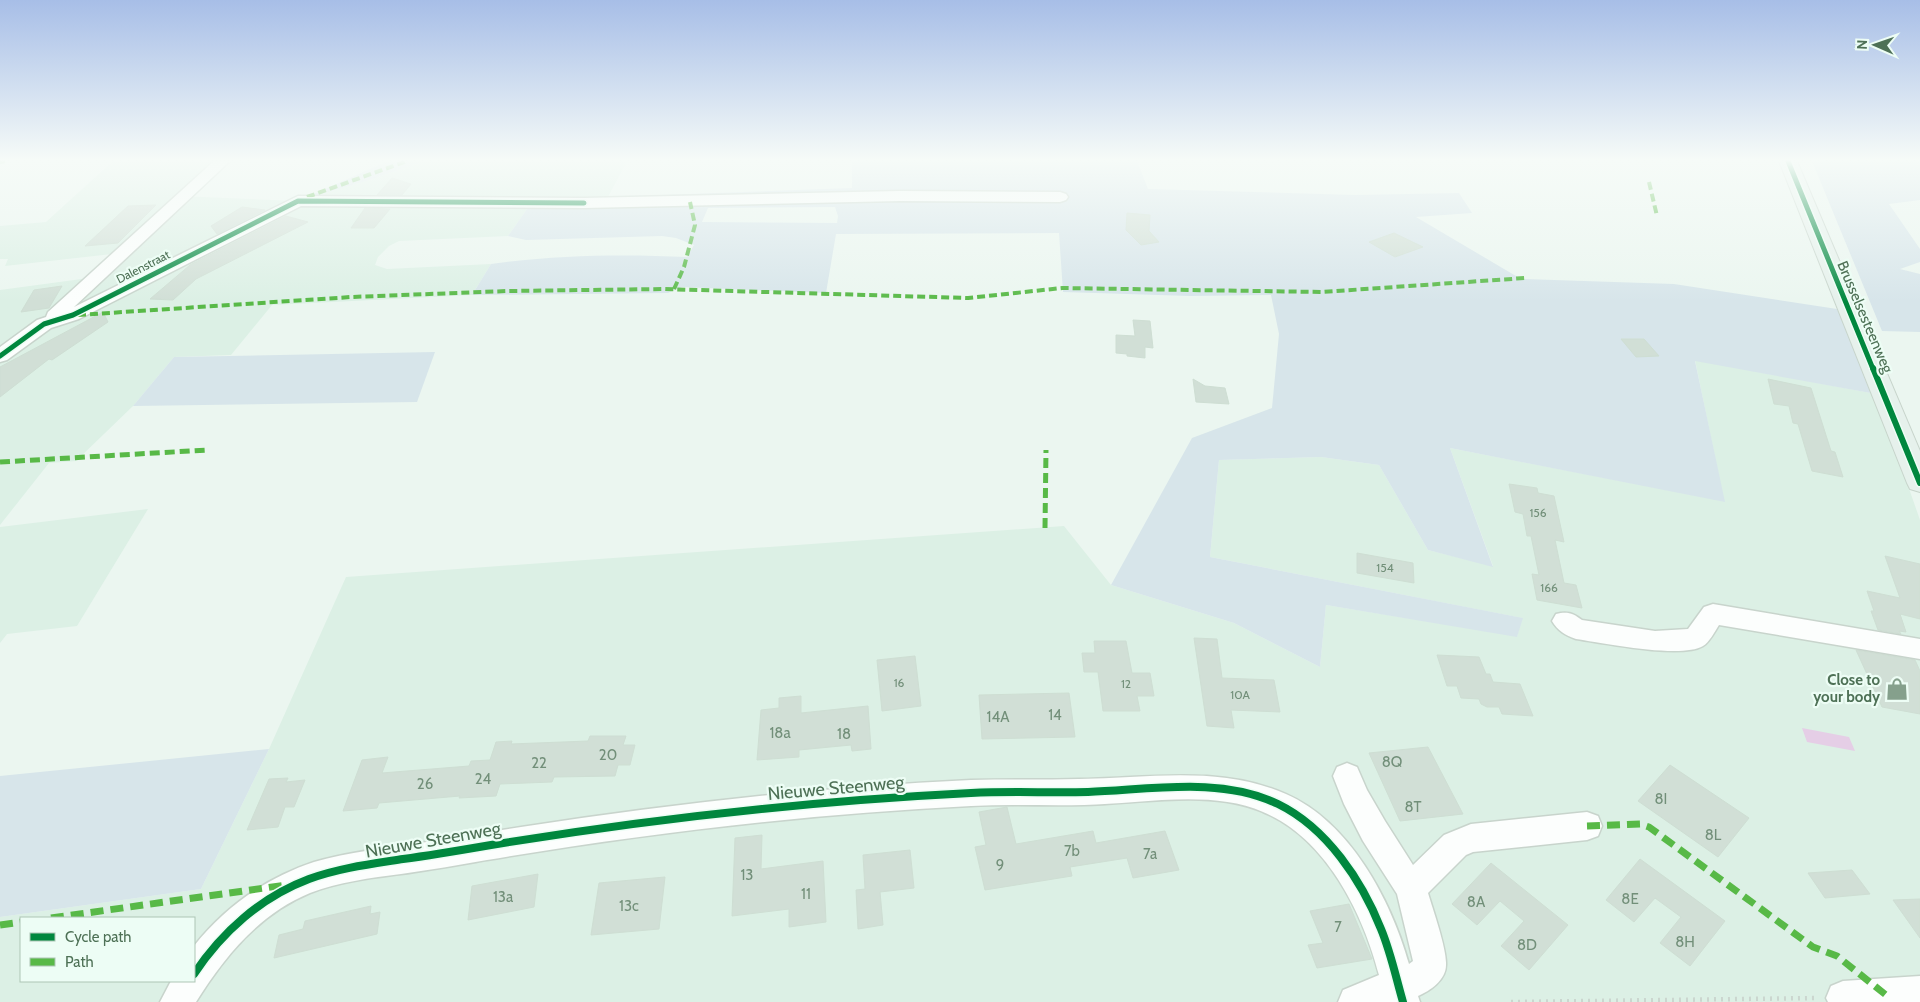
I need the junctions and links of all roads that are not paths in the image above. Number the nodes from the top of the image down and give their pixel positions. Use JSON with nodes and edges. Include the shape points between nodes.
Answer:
{"nodes":[{"id":1,"x":172,"y":208,"type":"edge"},
{"id":2,"x":285,"y":208,"type":"edge"},
{"id":3,"x":1807,"y":208,"type":"edge"},
{"id":4,"x":44,"y":324,"type":"junction"},
{"id":5,"x":0,"y":356,"type":"edge"},
{"id":6,"x":1920,"y":483,"type":"edge"},
{"id":7,"x":1565,"y":621,"type":"dead end"},
{"id":8,"x":1920,"y":649,"type":"edge"},
{"id":9,"x":1347,"y":776,"type":"dead end"},
{"id":10,"x":1587,"y":826,"type":"dead end"},
{"id":11,"x":1411,"y":888,"type":"junction"},
{"id":12,"x":195,"y":973,"type":"edge"},
{"id":13,"x":189,"y":982,"type":"edge"},
{"id":14,"x":1920,"y":993,"type":"edge"},
{"id":15,"x":1401,"y":995,"type":"edge"},
{"id":16,"x":1843,"y":998,"type":"road end"},
{"id":17,"x":177,"y":1002,"type":"edge"},
{"id":18,"x":1355,"y":1002,"type":"edge"}],
"edges":[{"from":1,"to":4,"type":"street"},
{"from":2,"to":4,"type":"street","name":"Dalenstraat","via":[[69,318]]},
{"from":3,"to":6,"type":"main road","name":"Brusselsesteenweg"},
{"from":4,"to":5,"type":"street","name":"Dalenstraat"},
{"from":7,"to":8,"type":"street","via":[[1576,629],[1655,641],[1695,640],[1713,614]]},
{"from":9,"to":11,"type":"street","via":[[1374,831]]},
{"from":10,"to":11,"type":"street","via":[[1471,838],[1456,846]]},
{"from":11,"to":15,"type":"street","via":[[1430,966]]},
{"from":12,"to":15,"type":"street","name":"Nieuwe Steenweg","via":[[222,938],[256,908],[296,884],[336,872],[631,823],[812,804],[959,794],[1205,788],[1252,793],[1280,805],[1305,821],[1332,848],[1376,916]]},
{"from":13,"to":17,"type":"street"},
{"from":14,"to":16,"type":"street"},
{"from":15,"to":18,"type":"street","via":[[1381,992]]}]}
